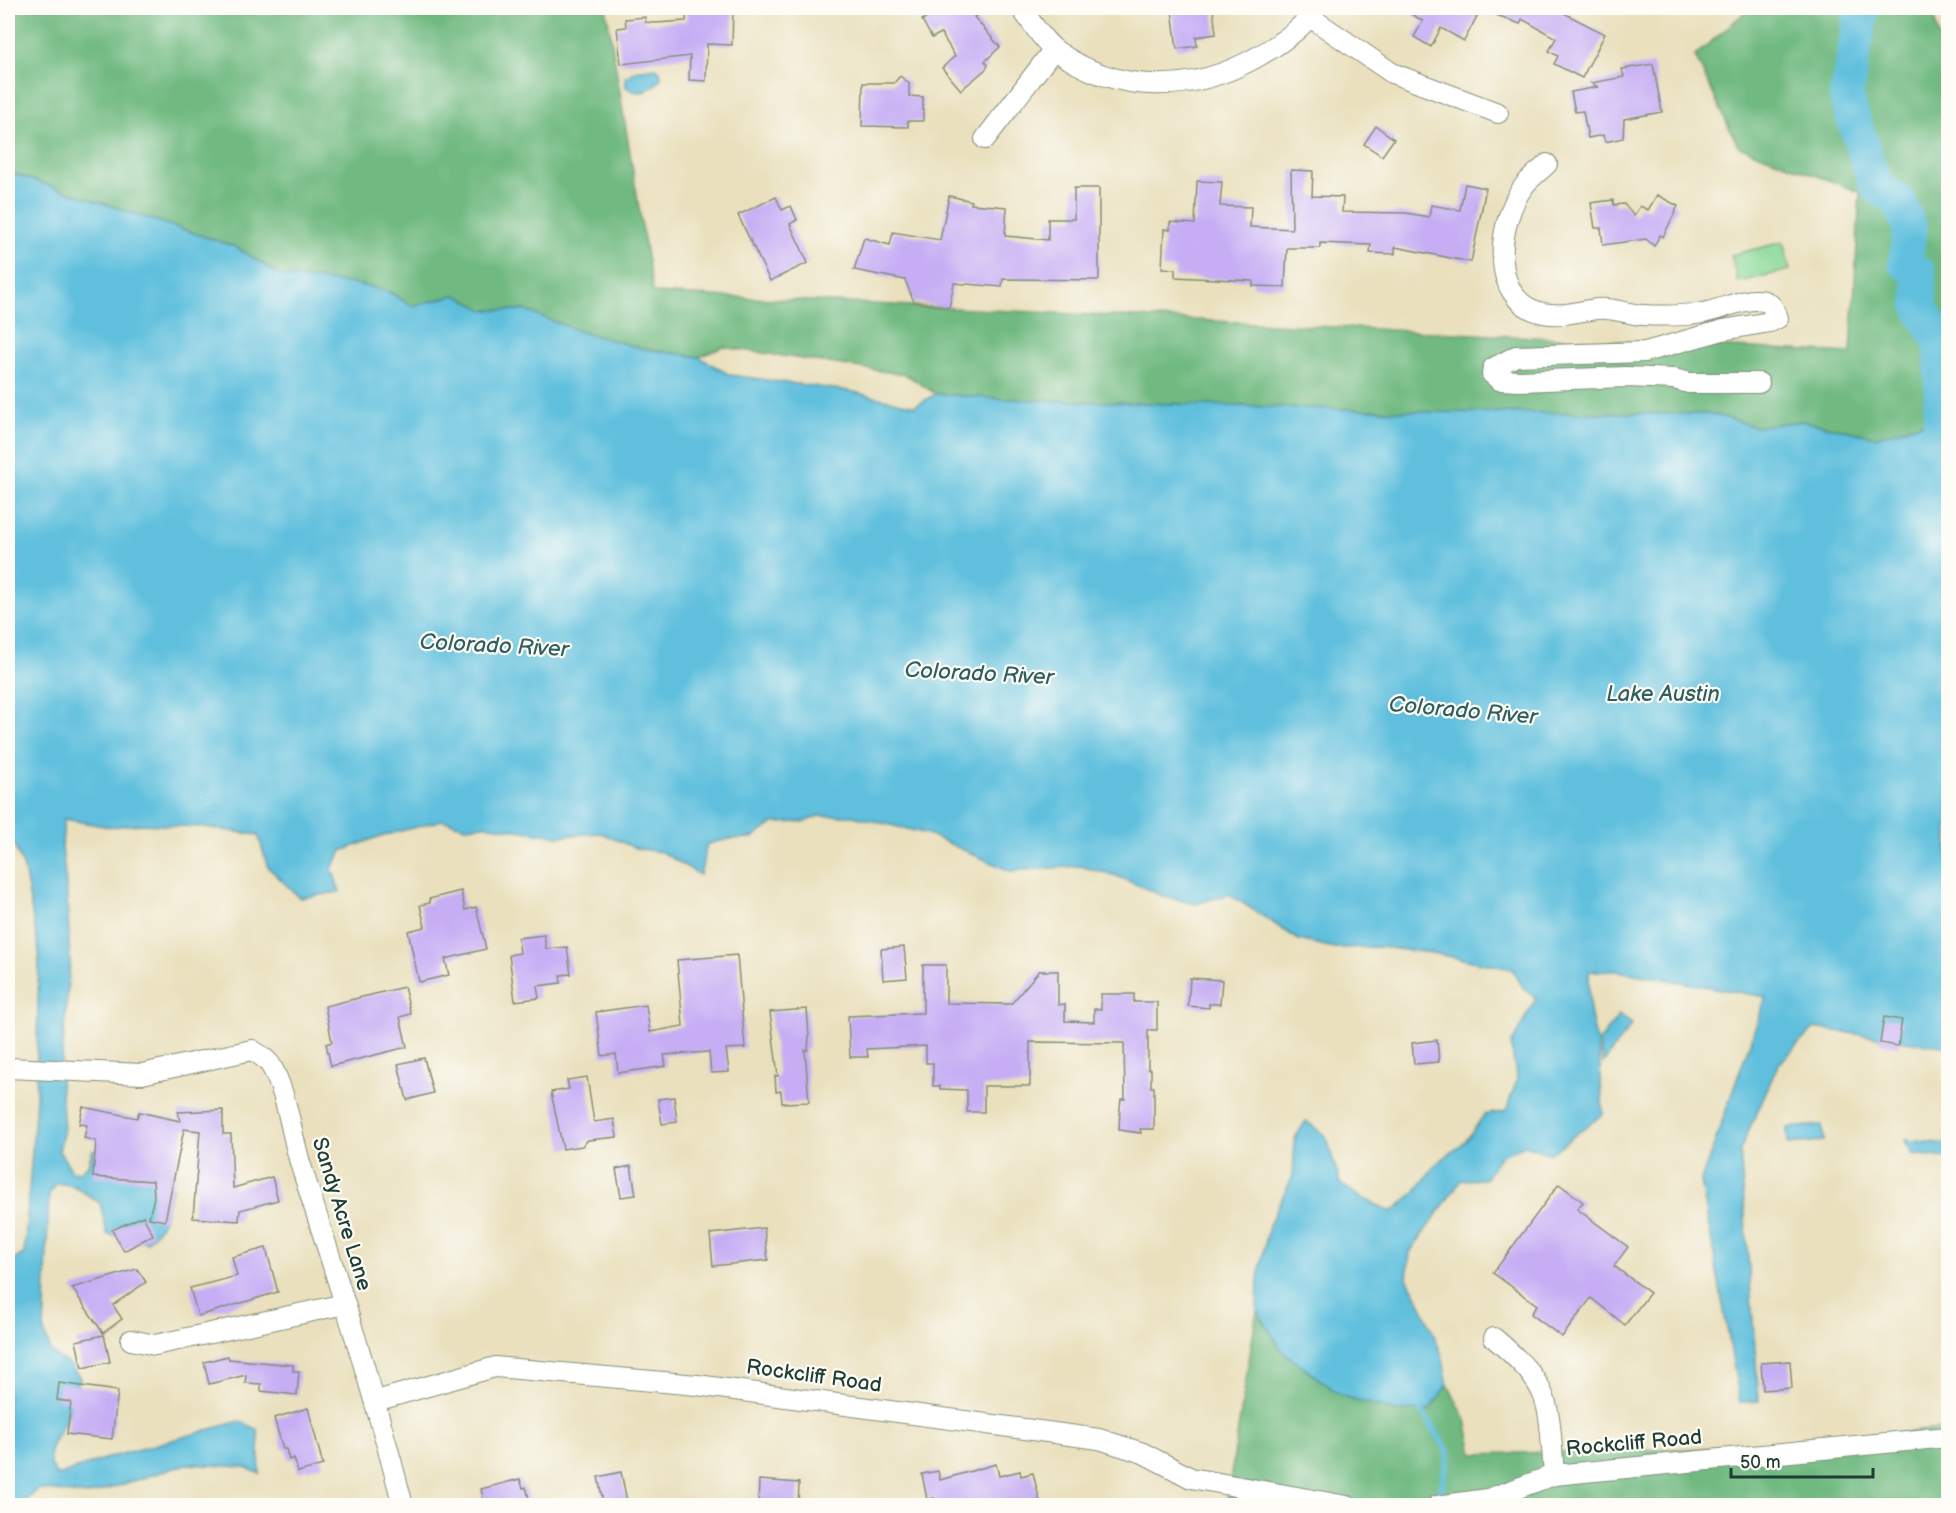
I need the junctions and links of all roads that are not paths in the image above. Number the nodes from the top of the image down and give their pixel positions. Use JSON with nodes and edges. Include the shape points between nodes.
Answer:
{"nodes":[{"id":1,"x":1021,"y":8,"type":"edge"},
{"id":2,"x":1313,"y":12,"type":"edge"},
{"id":3,"x":1054,"y":49,"type":"junction"},
{"id":4,"x":1498,"y":113,"type":"dead end"},
{"id":5,"x":985,"y":139,"type":"dead end"},
{"id":6,"x":1548,"y":164,"type":"dead end"},
{"id":7,"x":1759,"y":383,"type":"dead end"},
{"id":8,"x":12,"y":1068,"type":"edge"},
{"id":9,"x":345,"y":1304,"type":"junction"},
{"id":10,"x":1494,"y":1338,"type":"dead end"},
{"id":11,"x":131,"y":1340,"type":"dead end"},
{"id":12,"x":376,"y":1401,"type":"junction"},
{"id":13,"x":1948,"y":1437,"type":"edge"},
{"id":14,"x":1554,"y":1475,"type":"junction"},
{"id":15,"x":403,"y":1506,"type":"edge"},
{"id":16,"x":1347,"y":1506,"type":"edge"},
{"id":17,"x":1437,"y":1506,"type":"edge"}],
"edges":[{"from":1,"to":3,"type":"street"},
{"from":2,"to":3,"type":"street","via":[[1274,48],[1234,70],[1195,83],[1123,81],[1087,68]]},
{"from":2,"to":4,"type":"street","via":[[1392,73]]},
{"from":3,"to":5,"type":"street"},
{"from":6,"to":7,"type":"street","via":[[1524,186],[1504,233],[1502,258],[1507,281],[1527,306],[1562,316],[1598,308],[1643,315],[1702,313],[1765,301],[1776,310],[1778,318],[1645,352],[1516,356],[1493,368],[1492,374],[1499,380],[1520,381],[1626,377],[1689,383]]},
{"from":8,"to":9,"type":"street","name":"Sandy Acre Lane","via":[[142,1074],[252,1050],[270,1065],[283,1100]]},
{"from":9,"to":11,"type":"street","via":[[155,1345]]},
{"from":9,"to":12,"type":"street","name":"Sandy Acre Lane"},
{"from":10,"to":14,"type":"street","via":[[1540,1384],[1548,1404]]},
{"from":12,"to":15,"type":"street"},
{"from":12,"to":16,"type":"street","name":"Rockcliff Road","via":[[495,1367],[697,1384],[1099,1439],[1143,1453],[1191,1478]]},
{"from":13,"to":14,"type":"street","name":"Rockcliff Road"},
{"from":14,"to":17,"type":"street","name":"Rockcliff Road","via":[[1488,1499]]}]}
